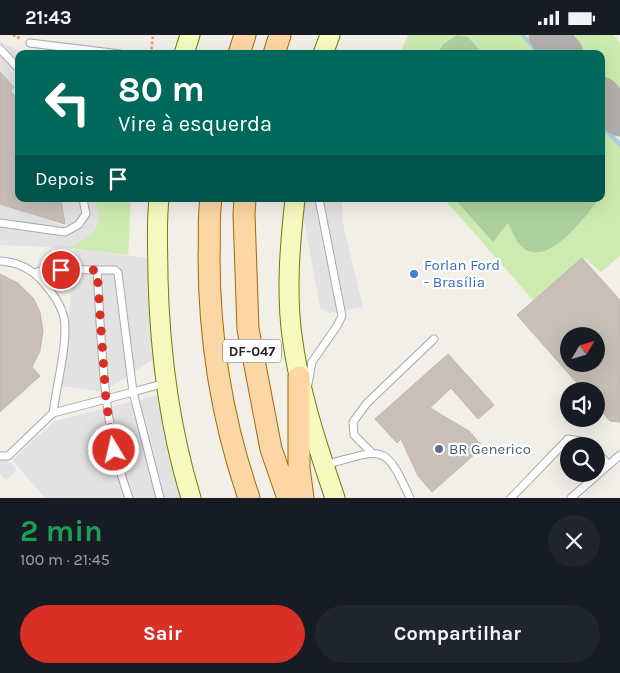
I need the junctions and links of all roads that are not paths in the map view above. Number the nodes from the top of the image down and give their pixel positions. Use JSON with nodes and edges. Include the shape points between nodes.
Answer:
{"nodes":[{"id":1,"x":190,"y":35,"type":"edge"},
{"id":2,"x":245,"y":35,"type":"edge"},
{"id":3,"x":280,"y":35,"type":"edge"},
{"id":4,"x":330,"y":35,"type":"edge"},
{"id":5,"x":30,"y":43,"type":"dead end"},
{"id":6,"x":73,"y":48,"type":"joint"},
{"id":7,"x":0,"y":49,"type":"edge"},
{"id":8,"x":89,"y":50,"type":"edge"},
{"id":9,"x":185,"y":50,"type":"edge"},
{"id":10,"x":240,"y":50,"type":"edge"},
{"id":11,"x":275,"y":50,"type":"edge"},
{"id":12,"x":324,"y":50,"type":"edge"},
{"id":13,"x":15,"y":65,"type":"edge"},
{"id":14,"x":84,"y":202,"type":"edge"},
{"id":15,"x":159,"y":202,"type":"edge"},
{"id":16,"x":211,"y":202,"type":"edge"},
{"id":17,"x":246,"y":202,"type":"edge"},
{"id":18,"x":295,"y":202,"type":"edge"},
{"id":19,"x":320,"y":202,"type":"edge"},
{"id":20,"x":0,"y":223,"type":"edge"},
{"id":21,"x":0,"y":261,"type":"edge"},
{"id":22,"x":97,"y":270,"type":"junction"},
{"id":23,"x":35,"y":273,"type":"junction"},
{"id":24,"x":434,"y":339,"type":"dead end"},
{"id":25,"x":299,"y":377,"type":"junction"},
{"id":26,"x":164,"y":383,"type":"junction"},
{"id":27,"x":133,"y":392,"type":"junction"},
{"id":28,"x":106,"y":401,"type":"junction"},
{"id":29,"x":306,"y":402,"type":"junction"},
{"id":30,"x":54,"y":413,"type":"junction"},
{"id":31,"x":560,"y":447,"type":"edge"},
{"id":32,"x":372,"y":453,"type":"junction"},
{"id":33,"x":620,"y":455,"type":"edge"},
{"id":34,"x":0,"y":456,"type":"edge"},
{"id":35,"x":605,"y":462,"type":"edge"},
{"id":36,"x":324,"y":465,"type":"junction"},
{"id":37,"x":608,"y":465,"type":"junction"},
{"id":38,"x":130,"y":498,"type":"edge"},
{"id":39,"x":160,"y":498,"type":"edge"},
{"id":40,"x":191,"y":498,"type":"edge"},
{"id":41,"x":249,"y":498,"type":"edge"},
{"id":42,"x":288,"y":498,"type":"edge"},
{"id":43,"x":303,"y":498,"type":"edge"},
{"id":44,"x":335,"y":498,"type":"edge"},
{"id":45,"x":410,"y":498,"type":"edge"},
{"id":46,"x":511,"y":498,"type":"edge"},
{"id":47,"x":571,"y":498,"type":"edge"}],
"edges":[{"from":1,"to":9,"type":"street"},
{"from":2,"to":10,"type":"main road"},
{"from":3,"to":11,"type":"main road"},
{"from":4,"to":12,"type":"street"},
{"from":5,"to":6,"type":"lane"},
{"from":6,"to":8,"type":"lane"},
{"from":7,"to":13,"type":"lane"},
{"from":14,"to":20,"type":"lane","via":[[86,214],[78,225],[65,232]]},
{"from":15,"to":26,"type":"street","via":[[159,314]]},
{"from":16,"to":41,"type":"main road","number":"DF-047","via":[[209,275],[216,365],[235,458]]},
{"from":17,"to":42,"type":"main road","number":"DF-047","via":[[248,329],[270,449]]},
{"from":18,"to":25,"type":"street","via":[[289,282]]},
{"from":19,"to":29,"type":"lane","via":[[342,315],[338,326],[312,362]]},
{"from":21,"to":23,"type":"lane","via":[[13,262]]},
{"from":22,"to":23,"type":"lane","via":[[46,269]]},
{"from":22,"to":27,"type":"lane","via":[[115,270],[118,273]]},
{"from":22,"to":28,"type":"lane"},
{"from":23,"to":30,"type":"lane","via":[[56,296],[64,316]]},
{"from":24,"to":32,"type":"lane","via":[[367,403],[353,422],[354,435]]},
{"from":25,"to":29,"type":"street"},
{"from":25,"to":43,"type":"main road","via":[[299,468]]},
{"from":26,"to":27,"type":"lane"},
{"from":26,"to":40,"type":"street","via":[[178,458]]},
{"from":27,"to":28,"type":"lane"},
{"from":27,"to":39,"type":"lane"},
{"from":28,"to":30,"type":"lane"},
{"from":28,"to":38,"type":"lane","via":[[114,450]]},
{"from":29,"to":36,"type":"street"},
{"from":30,"to":34,"type":"lane","via":[[8,456]]},
{"from":31,"to":46,"type":"lane"},
{"from":32,"to":36,"type":"lane"},
{"from":32,"to":45,"type":"lane","via":[[382,453],[389,458]]},
{"from":33,"to":37,"type":"lane"},
{"from":35,"to":37,"type":"lane"},
{"from":36,"to":44,"type":"street"},
{"from":37,"to":47,"type":"lane"}]}
